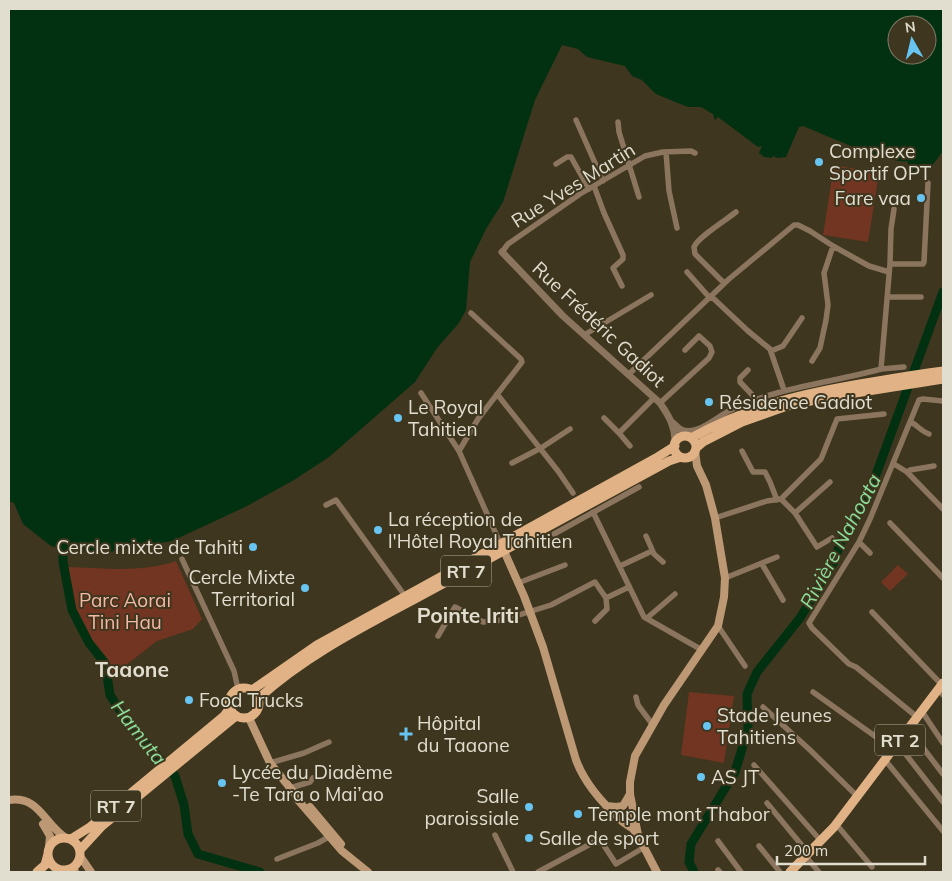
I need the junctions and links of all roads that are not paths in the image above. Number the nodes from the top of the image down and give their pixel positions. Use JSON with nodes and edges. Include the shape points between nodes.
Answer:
{"nodes":[{"id":1,"x":576,"y":120,"type":"dead end"},
{"id":2,"x":618,"y":122,"type":"dead end"},
{"id":3,"x":666,"y":152,"type":"junction"},
{"id":4,"x":695,"y":153,"type":"dead end"},
{"id":5,"x":556,"y":164,"type":"dead end"},
{"id":6,"x":629,"y":166,"type":"junction"},
{"id":7,"x":603,"y":181,"type":"junction"},
{"id":8,"x":928,"y":183,"type":"dead end"},
{"id":9,"x":591,"y":188,"type":"junction"},
{"id":10,"x":639,"y":197,"type":"dead end"},
{"id":11,"x":894,"y":209,"type":"dead end"},
{"id":12,"x":736,"y":212,"type":"dead end"},
{"id":13,"x":677,"y":228,"type":"dead end"},
{"id":14,"x":833,"y":246,"type":"junction"},
{"id":15,"x":502,"y":252,"type":"joint"},
{"id":16,"x":890,"y":264,"type":"junction"},
{"id":17,"x":687,"y":272,"type":"dead end"},
{"id":18,"x":889,"y":272,"type":"junction"},
{"id":19,"x":724,"y":283,"type":"junction"},
{"id":20,"x":622,"y":286,"type":"dead end"},
{"id":21,"x":651,"y":296,"type":"dead end"},
{"id":22,"x":887,"y":296,"type":"junction"},
{"id":23,"x":710,"y":297,"type":"junction"},
{"id":24,"x":921,"y":297,"type":"dead end"},
{"id":25,"x":471,"y":313,"type":"dead end"},
{"id":26,"x":802,"y":318,"type":"dead end"},
{"id":27,"x":584,"y":335,"type":"junction"},
{"id":28,"x":685,"y":350,"type":"dead end"},
{"id":29,"x":771,"y":351,"type":"junction"},
{"id":30,"x":812,"y":361,"type":"dead end"},
{"id":31,"x":904,"y":367,"type":"dead end"},
{"id":32,"x":881,"y":369,"type":"junction"},
{"id":33,"x":748,"y":370,"type":"dead end"},
{"id":34,"x":943,"y":372,"type":"edge"},
{"id":35,"x":629,"y":374,"type":"junction"},
{"id":36,"x":921,"y":378,"type":"junction"},
{"id":37,"x":943,"y":379,"type":"edge"},
{"id":38,"x":900,"y":381,"type":"junction"},
{"id":39,"x":783,"y":387,"type":"dead end"},
{"id":40,"x":421,"y":393,"type":"dead end"},
{"id":41,"x":498,"y":394,"type":"junction"},
{"id":42,"x":757,"y":400,"type":"junction"},
{"id":43,"x":657,"y":401,"type":"junction"},
{"id":44,"x":943,"y":401,"type":"edge"},
{"id":45,"x":884,"y":414,"type":"dead end"},
{"id":46,"x":604,"y":418,"type":"dead end"},
{"id":47,"x":672,"y":421,"type":"junction"},
{"id":48,"x":911,"y":422,"type":"junction"},
{"id":49,"x":570,"y":429,"type":"dead end"},
{"id":50,"x":679,"y":429,"type":"junction"},
{"id":51,"x":619,"y":433,"type":"junction"},
{"id":52,"x":929,"y":434,"type":"dead end"},
{"id":53,"x":689,"y":437,"type":"junction"},
{"id":54,"x":675,"y":445,"type":"junction"},
{"id":55,"x":630,"y":446,"type":"dead end"},
{"id":56,"x":541,"y":448,"type":"junction"},
{"id":57,"x":695,"y":450,"type":"junction"},
{"id":58,"x":459,"y":451,"type":"junction"},
{"id":59,"x":742,"y":451,"type":"dead end"},
{"id":60,"x":683,"y":457,"type":"junction"},
{"id":61,"x":512,"y":463,"type":"dead end"},
{"id":62,"x":894,"y":464,"type":"junction"},
{"id":63,"x":696,"y":466,"type":"junction"},
{"id":64,"x":934,"y":466,"type":"dead end"},
{"id":65,"x":907,"y":472,"type":"junction"},
{"id":66,"x":830,"y":482,"type":"dead end"},
{"id":67,"x":638,"y":487,"type":"dead end"},
{"id":68,"x":574,"y":493,"type":"dead end"},
{"id":69,"x":779,"y":499,"type":"junction"},
{"id":70,"x":326,"y":505,"type":"dead end"},
{"id":71,"x":943,"y":509,"type":"edge"},
{"id":72,"x":593,"y":512,"type":"junction"},
{"id":73,"x":795,"y":513,"type":"junction"},
{"id":74,"x":715,"y":518,"type":"junction"},
{"id":75,"x":890,"y":523,"type":"dead end"},
{"id":76,"x":554,"y":534,"type":"dead end"},
{"id":77,"x":646,"y":536,"type":"dead end"},
{"id":78,"x":832,"y":538,"type":"dead end"},
{"id":79,"x":859,"y":542,"type":"junction"},
{"id":80,"x":502,"y":547,"type":"junction"},
{"id":81,"x":652,"y":551,"type":"junction"},
{"id":82,"x":870,"y":553,"type":"dead end"},
{"id":83,"x":776,"y":557,"type":"dead end"},
{"id":84,"x":182,"y":559,"type":"dead end"},
{"id":85,"x":663,"y":562,"type":"dead end"},
{"id":86,"x":762,"y":564,"type":"junction"},
{"id":87,"x":565,"y":565,"type":"dead end"},
{"id":88,"x":620,"y":566,"type":"junction"},
{"id":89,"x":725,"y":578,"type":"junction"},
{"id":90,"x":943,"y":578,"type":"edge"},
{"id":91,"x":518,"y":583,"type":"junction"},
{"id":92,"x":629,"y":587,"type":"junction"},
{"id":93,"x":675,"y":594,"type":"dead end"},
{"id":94,"x":405,"y":596,"type":"junction"},
{"id":95,"x":606,"y":598,"type":"junction"},
{"id":96,"x":783,"y":600,"type":"dead end"},
{"id":97,"x":531,"y":612,"type":"junction"},
{"id":98,"x":872,"y":612,"type":"dead end"},
{"id":99,"x":647,"y":618,"type":"junction"},
{"id":100,"x":595,"y":621,"type":"dead end"},
{"id":101,"x":718,"y":626,"type":"junction"},
{"id":102,"x":438,"y":636,"type":"dead end"},
{"id":103,"x":702,"y":650,"type":"junction"},
{"id":104,"x":745,"y":666,"type":"dead end"},
{"id":105,"x":942,"y":688,"type":"edge"},
{"id":106,"x":238,"y":689,"type":"junction"},
{"id":107,"x":252,"y":690,"type":"junction"},
{"id":108,"x":813,"y":692,"type":"dead end"},
{"id":109,"x":636,"y":697,"type":"dead end"},
{"id":110,"x":259,"y":698,"type":"junction"},
{"id":111,"x":763,"y":707,"type":"dead end"},
{"id":112,"x":230,"y":708,"type":"junction"},
{"id":113,"x":919,"y":714,"type":"junction"},
{"id":114,"x":236,"y":716,"type":"junction"},
{"id":115,"x":249,"y":718,"type":"junction"},
{"id":116,"x":652,"y":724,"type":"junction"},
{"id":117,"x":908,"y":728,"type":"junction"},
{"id":118,"x":328,"y":742,"type":"dead end"},
{"id":119,"x":943,"y":743,"type":"edge"},
{"id":120,"x":895,"y":746,"type":"junction"},
{"id":121,"x":885,"y":760,"type":"junction"},
{"id":122,"x":270,"y":763,"type":"junction"},
{"id":123,"x":170,"y":765,"type":"junction"},
{"id":124,"x":754,"y":765,"type":"dead end"},
{"id":125,"x":161,"y":773,"type":"junction"},
{"id":126,"x":943,"y":774,"type":"edge"},
{"id":127,"x":314,"y":778,"type":"dead end"},
{"id":128,"x":292,"y":791,"type":"junction"},
{"id":129,"x":630,"y":794,"type":"junction"},
{"id":130,"x":858,"y":797,"type":"junction"},
{"id":131,"x":9,"y":800,"type":"edge"},
{"id":132,"x":25,"y":801,"type":"junction"},
{"id":133,"x":943,"y":802,"type":"edge"},
{"id":134,"x":767,"y":803,"type":"dead end"},
{"id":135,"x":607,"y":806,"type":"junction"},
{"id":136,"x":836,"y":824,"type":"junction"},
{"id":137,"x":632,"y":828,"type":"junction"},
{"id":138,"x":943,"y":831,"type":"edge"},
{"id":139,"x":331,"y":835,"type":"junction"},
{"id":140,"x":495,"y":835,"type":"dead end"},
{"id":141,"x":69,"y":838,"type":"junction"},
{"id":142,"x":639,"y":840,"type":"junction"},
{"id":143,"x":718,"y":841,"type":"dead end"},
{"id":144,"x":821,"y":841,"type":"junction"},
{"id":145,"x":644,"y":848,"type":"junction"},
{"id":146,"x":49,"y":849,"type":"junction"},
{"id":147,"x":80,"y":853,"type":"junction"},
{"id":148,"x":808,"y":856,"type":"junction"},
{"id":149,"x":277,"y":860,"type":"dead end"},
{"id":150,"x":872,"y":867,"type":"dead end"},
{"id":151,"x":68,"y":870,"type":"edge"},
{"id":152,"x":37,"y":872,"type":"edge"},
{"id":153,"x":49,"y":872,"type":"edge"},
{"id":154,"x":91,"y":872,"type":"edge"},
{"id":155,"x":368,"y":872,"type":"edge"},
{"id":156,"x":513,"y":872,"type":"edge"},
{"id":157,"x":538,"y":872,"type":"edge"},
{"id":158,"x":657,"y":872,"type":"edge"},
{"id":159,"x":741,"y":872,"type":"edge"},
{"id":160,"x":774,"y":872,"type":"edge"},
{"id":161,"x":780,"y":872,"type":"edge"},
{"id":162,"x":790,"y":872,"type":"edge"},
{"id":163,"x":819,"y":872,"type":"edge"}],
"edges":[{"from":1,"to":7,"type":"street"},
{"from":2,"to":6,"type":"street"},
{"from":3,"to":4,"type":"street","name":"Rue Yves Martin"},
{"from":3,"to":6,"type":"street","name":"Rue Yves Martin","via":[[645,156]]},
{"from":3,"to":13,"type":"street","via":[[669,191]]},
{"from":5,"to":9,"type":"street","via":[[571,157]]},
{"from":6,"to":7,"type":"street","name":"Rue Yves Martin"},
{"from":6,"to":10,"type":"street"},
{"from":7,"to":9,"type":"street","name":"Rue Yves Martin"},
{"from":8,"to":16,"type":"street","via":[[924,262]]},
{"from":9,"to":15,"type":"street","name":"Rue Yves Martin","via":[[508,244]]},
{"from":9,"to":20,"type":"street","via":[[623,255],[613,268]]},
{"from":11,"to":16,"type":"street"},
{"from":12,"to":19,"type":"street","via":[[698,240],[694,247],[695,254]]},
{"from":14,"to":18,"type":"street","via":[[869,266]]},
{"from":14,"to":19,"type":"street","via":[[794,225]]},
{"from":14,"to":30,"type":"street","via":[[824,273],[828,311],[820,348]]},
{"from":15,"to":27,"type":"street","name":"Rue Frédéric Gadiot","via":[[537,291]]},
{"from":16,"to":18,"type":"street"},
{"from":17,"to":23,"type":"street"},
{"from":18,"to":22,"type":"street"},
{"from":19,"to":23,"type":"street"},
{"from":21,"to":27,"type":"street"},
{"from":22,"to":24,"type":"street"},
{"from":22,"to":32,"type":"street"},
{"from":23,"to":29,"type":"street"},
{"from":23,"to":35,"type":"street"},
{"from":25,"to":41,"type":"street","via":[[521,359]]},
{"from":26,"to":29,"type":"street","via":[[783,346]]},
{"from":27,"to":35,"type":"street","name":"Rue Frédéric Gadiot"},
{"from":28,"to":43,"type":"street","via":[[699,336],[712,352]]},
{"from":29,"to":39,"type":"street"},
{"from":31,"to":32,"type":"street"},
{"from":32,"to":42,"type":"street","via":[[784,390]]},
{"from":33,"to":42,"type":"street","via":[[740,382]]},
{"from":34,"to":36,"type":"main road","number":"RT 7"},
{"from":35,"to":43,"type":"street","name":"Rue Frédéric Gadiot"},
{"from":36,"to":37,"type":"main road","number":"RT 7"},
{"from":36,"to":38,"type":"main road","number":"RT 7"},
{"from":38,"to":53,"type":"main road","number":"RT 7","via":[[787,398]]},
{"from":38,"to":57,"type":"main road","number":"RT 7","via":[[778,409],[702,442]]},
{"from":40,"to":58,"type":"street"},
{"from":41,"to":56,"type":"street"},
{"from":41,"to":58,"type":"street"},
{"from":42,"to":50,"type":"street","via":[[730,410],[696,430]]},
{"from":43,"to":47,"type":"street","name":"Rue Frédéric Gadiot"},
{"from":43,"to":51,"type":"street"},
{"from":44,"to":48,"type":"street","via":[[919,400]]},
{"from":45,"to":69,"type":"street","via":[[836,420],[821,459]]},
{"from":46,"to":51,"type":"street"},
{"from":47,"to":50,"type":"street","name":"Rue Frédéric Gadiot"},
{"from":47,"to":54,"type":"street","name":"Rue Frédéric Gadiot"},
{"from":48,"to":52,"type":"street"},
{"from":48,"to":62,"type":"street"},
{"from":49,"to":56,"type":"street"},
{"from":50,"to":53,"type":"street","name":"Rue Frédéric Gadiot"},
{"from":51,"to":55,"type":"street"},
{"from":53,"to":54,"type":"main road","number":"RT 7","via":[[680,438]]},
{"from":53,"to":57,"type":"main road","via":[[695,442]]},
{"from":54,"to":60,"type":"main road"},
{"from":54,"to":80,"type":"main road","number":"RT 7"},
{"from":56,"to":61,"type":"street"},
{"from":56,"to":68,"type":"street"},
{"from":57,"to":60,"type":"main road","number":"RT 7","via":[[690,456]]},
{"from":57,"to":63,"type":"main road"},
{"from":58,"to":80,"type":"street"},
{"from":59,"to":69,"type":"street","via":[[753,472],[765,472]]},
{"from":60,"to":63,"type":"main road"},
{"from":60,"to":80,"type":"main road","number":"RT 7","via":[[669,461]]},
{"from":62,"to":65,"type":"street"},
{"from":62,"to":79,"type":"street"},
{"from":63,"to":74,"type":"main road","via":[[706,485]]},
{"from":64,"to":65,"type":"street"},
{"from":65,"to":71,"type":"street"},
{"from":66,"to":73,"type":"street"},
{"from":67,"to":72,"type":"street"},
{"from":69,"to":73,"type":"street"},
{"from":69,"to":74,"type":"street"},
{"from":70,"to":94,"type":"street","via":[[336,500]]},
{"from":72,"to":76,"type":"street"},
{"from":72,"to":88,"type":"street"},
{"from":73,"to":78,"type":"street","via":[[817,547]]},
{"from":74,"to":89,"type":"main road"},
{"from":75,"to":90,"type":"street"},
{"from":77,"to":81,"type":"street"},
{"from":79,"to":82,"type":"street"},
{"from":79,"to":113,"type":"street","via":[[810,625],[848,664]]},
{"from":80,"to":91,"type":"main road"},
{"from":80,"to":94,"type":"main road","number":"RT 7"},
{"from":80,"to":110,"type":"main road","number":"RT 7","via":[[340,640]]},
{"from":81,"to":85,"type":"street"},
{"from":81,"to":88,"type":"street"},
{"from":83,"to":86,"type":"street"},
{"from":84,"to":106,"type":"street","via":[[235,674]]},
{"from":86,"to":89,"type":"street"},
{"from":86,"to":96,"type":"street"},
{"from":87,"to":91,"type":"street"},
{"from":88,"to":92,"type":"street"},
{"from":89,"to":101,"type":"main road"},
{"from":91,"to":97,"type":"main road"},
{"from":92,"to":95,"type":"street"},
{"from":92,"to":99,"type":"street"},
{"from":93,"to":99,"type":"street"},
{"from":94,"to":107,"type":"main road","number":"RT 7","via":[[317,645]]},
{"from":95,"to":97,"type":"street","via":[[595,582]]},
{"from":95,"to":100,"type":"street","via":[[607,609]]},
{"from":97,"to":102,"type":"street","via":[[483,622],[455,607]]},
{"from":97,"to":135,"type":"main road","via":[[579,767],[591,789]]},
{"from":98,"to":105,"type":"street"},
{"from":99,"to":103,"type":"street"},
{"from":101,"to":103,"type":"main road"},
{"from":101,"to":104,"type":"street"},
{"from":103,"to":116,"type":"main road"},
{"from":105,"to":113,"type":"main road","number":"RT 2"},
{"from":106,"to":107,"type":"main road"},
{"from":106,"to":112,"type":"main road","number":"RT 7","via":[[230,698]]},
{"from":107,"to":110,"type":"main road"},
{"from":108,"to":120,"type":"street"},
{"from":109,"to":116,"type":"street"},
{"from":110,"to":115,"type":"main road","number":"RT 7","via":[[258,710]]},
{"from":111,"to":130,"type":"street"},
{"from":112,"to":114,"type":"main road"},
{"from":112,"to":123,"type":"main road","number":"RT 7"},
{"from":113,"to":117,"type":"main road","number":"RT 2"},
{"from":113,"to":119,"type":"street"},
{"from":114,"to":115,"type":"main road"},
{"from":114,"to":123,"type":"main road","number":"RT 7"},
{"from":115,"to":122,"type":"main road"},
{"from":116,"to":129,"type":"main road","via":[[635,756]]},
{"from":117,"to":120,"type":"main road","number":"RT 2"},
{"from":117,"to":126,"type":"street"},
{"from":118,"to":122,"type":"street"},
{"from":120,"to":121,"type":"main road","number":"RT 2"},
{"from":120,"to":133,"type":"street"},
{"from":121,"to":130,"type":"main road","number":"RT 2"},
{"from":121,"to":138,"type":"street"},
{"from":122,"to":128,"type":"main road"},
{"from":123,"to":125,"type":"main road","number":"RT 7"},
{"from":124,"to":144,"type":"street"},
{"from":125,"to":141,"type":"main road","number":"RT 7","via":[[90,827]]},
{"from":125,"to":147,"type":"main road","number":"RT 7","via":[[102,826]]},
{"from":127,"to":128,"type":"street"},
{"from":128,"to":139,"type":"main road"},
{"from":129,"to":135,"type":"main road","via":[[623,806]]},
{"from":129,"to":137,"type":"main road"},
{"from":129,"to":142,"type":"main road"},
{"from":130,"to":136,"type":"main road","number":"RT 2"},
{"from":131,"to":132,"type":"main road"},
{"from":132,"to":141,"type":"main road","via":[[34,805],[52,828]]},
{"from":132,"to":146,"type":"main road","via":[[48,831]]},
{"from":134,"to":148,"type":"street"},
{"from":135,"to":137,"type":"main road"},
{"from":136,"to":144,"type":"main road","number":"RT 2"},
{"from":136,"to":150,"type":"street"},
{"from":137,"to":142,"type":"main road"},
{"from":139,"to":149,"type":"street"},
{"from":139,"to":155,"type":"main road"},
{"from":140,"to":156,"type":"street"},
{"from":141,"to":146,"type":"main road","number":"RT 7","via":[[56,840]]},
{"from":141,"to":147,"type":"main road","number":"RT 7","via":[[78,844]]},
{"from":142,"to":145,"type":"main road"},
{"from":143,"to":159,"type":"street"},
{"from":144,"to":148,"type":"main road","number":"RT 2"},
{"from":145,"to":157,"type":"street","via":[[616,864],[603,844],[596,842]]},
{"from":145,"to":158,"type":"main road"},
{"from":146,"to":151,"type":"main road","via":[[51,863]]},
{"from":146,"to":152,"type":"main road","via":[[44,865]]},
{"from":147,"to":151,"type":"main road","number":"RT 7","via":[[76,865]]},
{"from":147,"to":154,"type":"main road"},
{"from":148,"to":162,"type":"main road","number":"RT 2"},
{"from":148,"to":163,"type":"street"},
{"from":151,"to":153,"type":"main road"},
{"from":160,"to":161,"type":"street","via":[[758,848]]}]}
